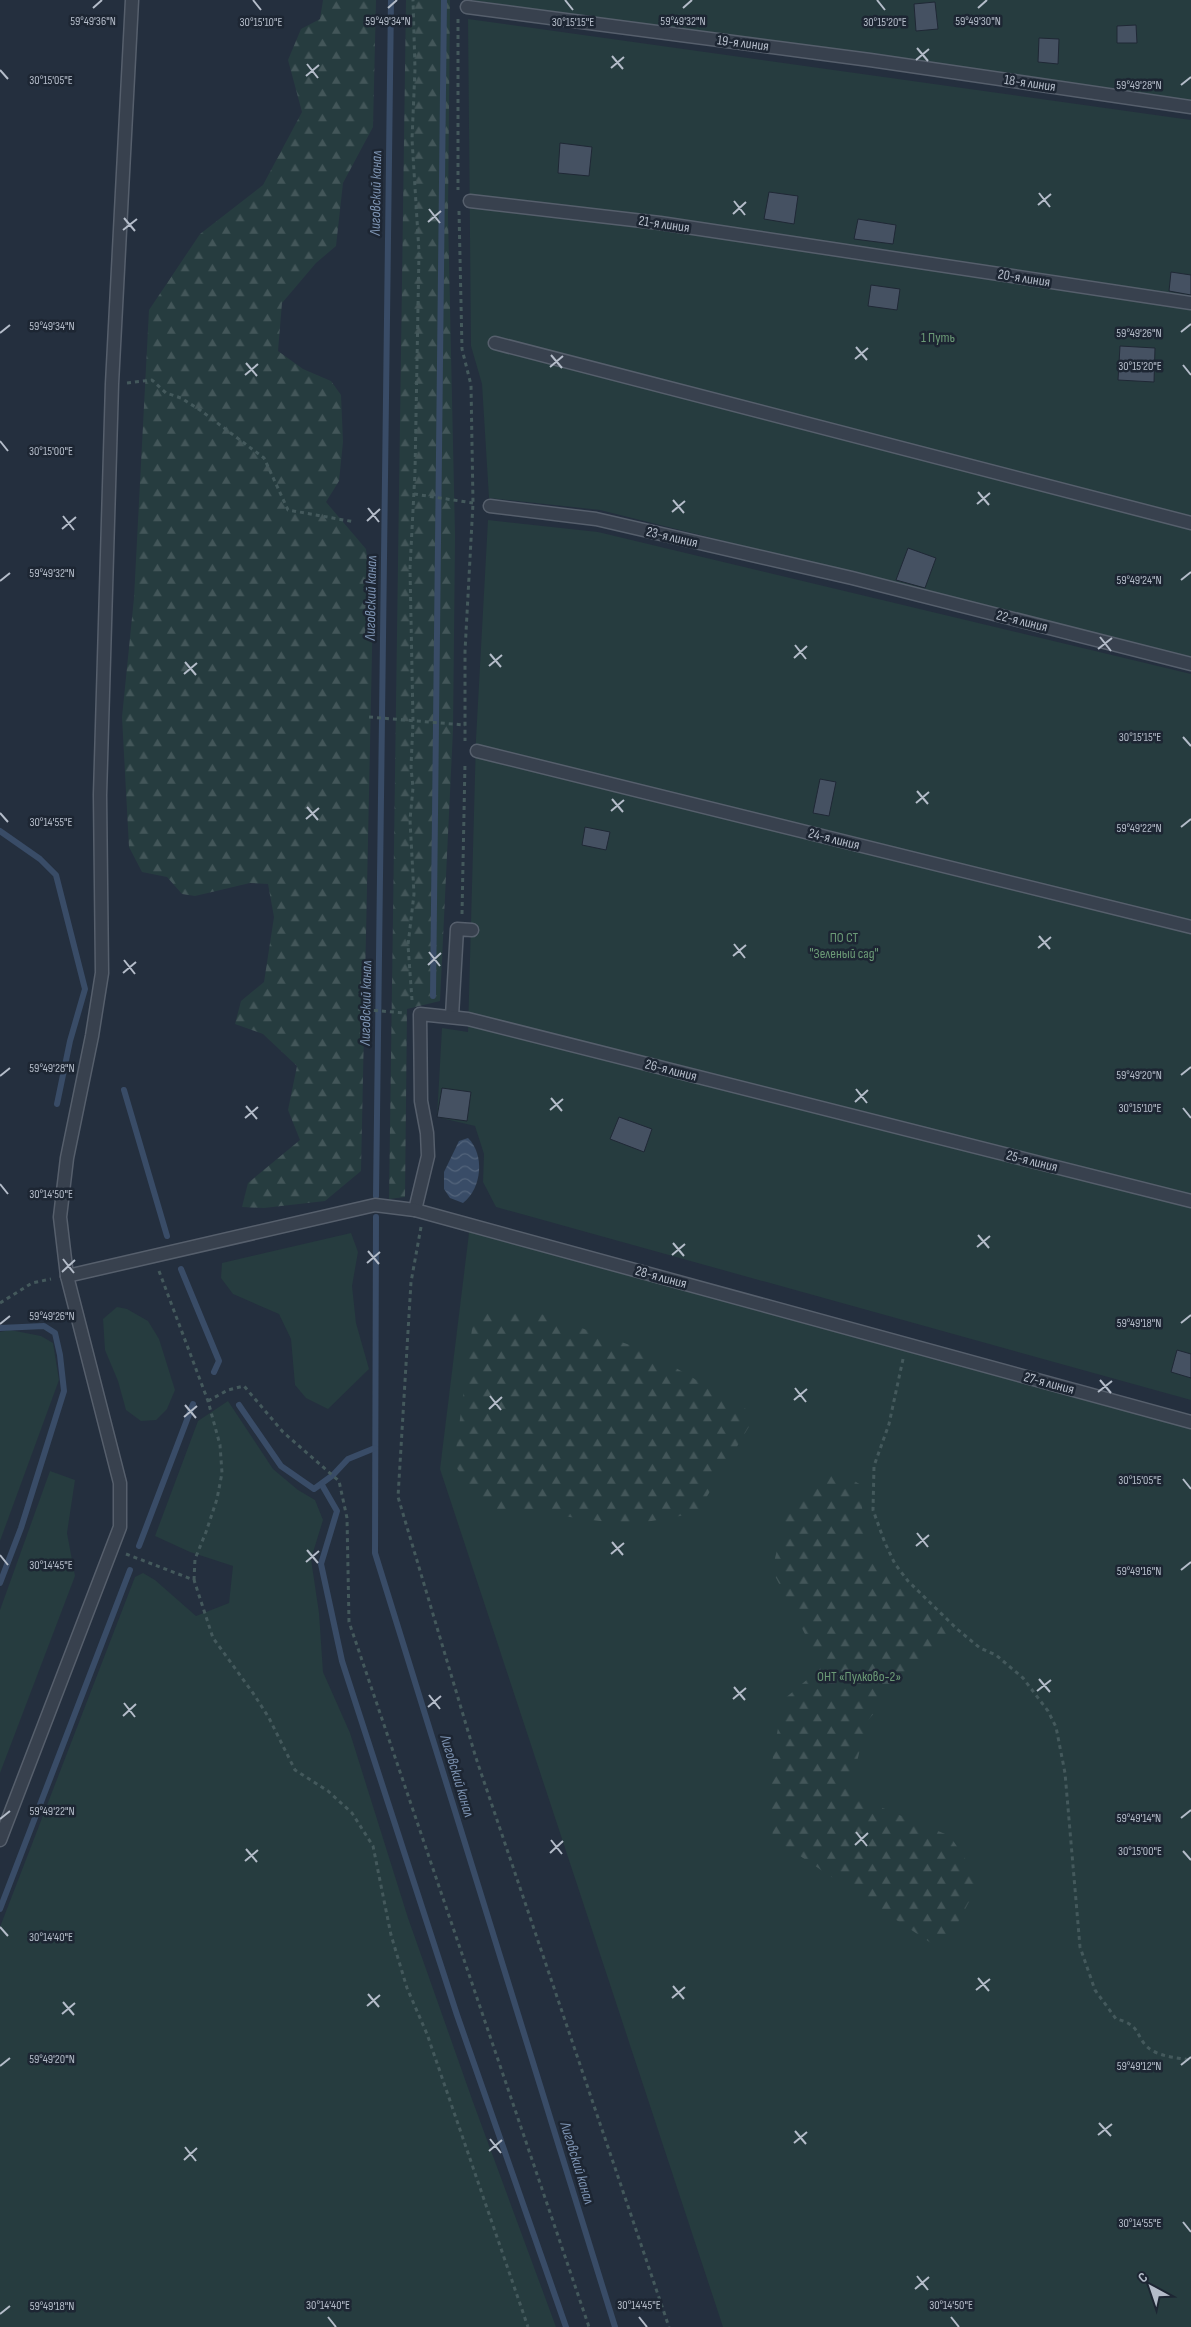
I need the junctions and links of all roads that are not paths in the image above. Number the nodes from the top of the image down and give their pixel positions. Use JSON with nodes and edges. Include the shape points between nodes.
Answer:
{"nodes":[{"id":1,"x":132,"y":0,"type":"edge"},
{"id":2,"x":463,"y":11,"type":"road end"},
{"id":3,"x":870,"y":60,"type":"joint"},
{"id":4,"x":1191,"y":107,"type":"edge"},
{"id":5,"x":464,"y":200,"type":"road end"},
{"id":6,"x":857,"y":253,"type":"joint"},
{"id":7,"x":1191,"y":303,"type":"edge"},
{"id":8,"x":495,"y":343,"type":"dead end"},
{"id":9,"x":490,"y":506,"type":"dead end"},
{"id":10,"x":1191,"y":523,"type":"edge"},
{"id":11,"x":852,"y":578,"type":"joint"},
{"id":12,"x":1191,"y":664,"type":"edge"},
{"id":13,"x":471,"y":750,"type":"road end"},
{"id":14,"x":1191,"y":927,"type":"edge"},
{"id":15,"x":472,"y":930,"type":"dead end"},
{"id":16,"x":452,"y":1016,"type":"junction"},
{"id":17,"x":874,"y":1122,"type":"joint"},
{"id":18,"x":1191,"y":1201,"type":"edge"},
{"id":19,"x":416,"y":1210,"type":"junction"},
{"id":20,"x":67,"y":1276,"type":"junction"},
{"id":21,"x":906,"y":1344,"type":"joint"},
{"id":22,"x":1191,"y":1422,"type":"edge"},
{"id":23,"x":0,"y":1840,"type":"edge"}],
"edges":[{"from":1,"to":20,"type":"lane","via":[[112,384],[100,795],[102,973],[67,1158],[60,1217]]},
{"from":2,"to":3,"type":"lane","name":"19-я линия"},
{"from":3,"to":4,"type":"lane","name":"18-я линия"},
{"from":5,"to":6,"type":"lane","name":"21-я линия","via":[[660,223]]},
{"from":6,"to":7,"type":"lane","name":"20-я линия"},
{"from":8,"to":10,"type":"lane"},
{"from":9,"to":11,"type":"lane","name":"23-я линия","via":[[596,519]]},
{"from":11,"to":12,"type":"lane","name":"22-я линия"},
{"from":13,"to":14,"type":"lane","name":"24-я линия"},
{"from":15,"to":16,"type":"lane","via":[[457,929]]},
{"from":16,"to":17,"type":"lane","name":"26-я линия"},
{"from":16,"to":19,"type":"lane","name":"26-я линия","via":[[420,1014],[421,1101],[428,1156]]},
{"from":17,"to":18,"type":"lane","name":"25-я линия"},
{"from":19,"to":20,"type":"lane","name":"28-я линия","via":[[374,1205]]},
{"from":19,"to":21,"type":"lane","name":"28-я линия"},
{"from":20,"to":23,"type":"lane","via":[[120,1482],[120,1527]]},
{"from":21,"to":22,"type":"lane","name":"27-я линия"}]}
